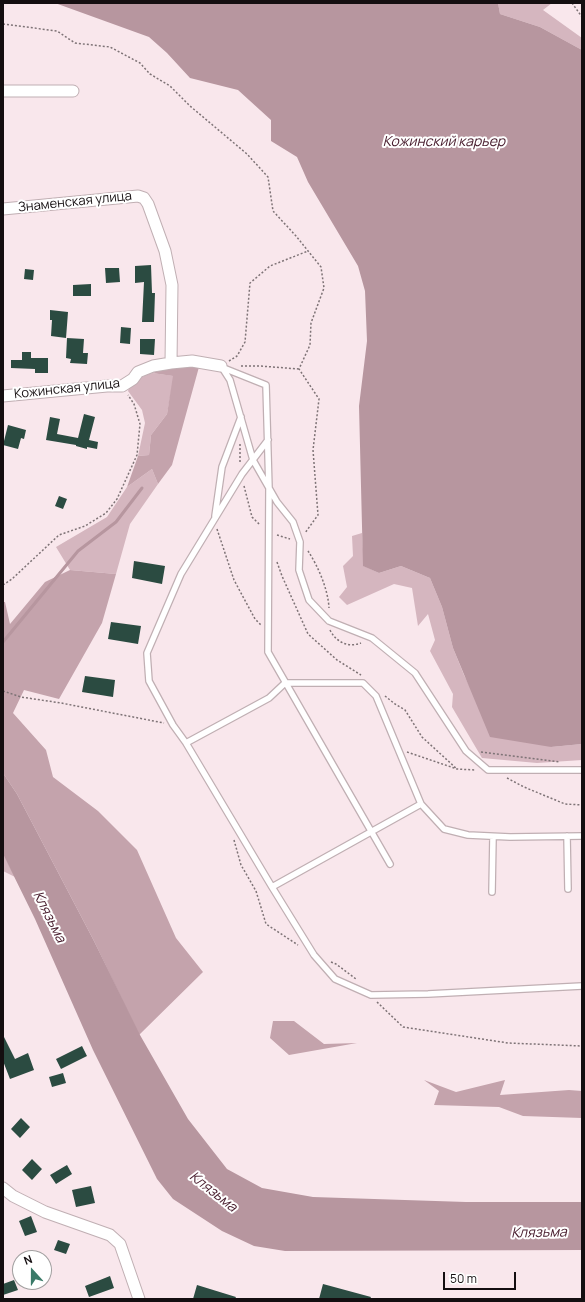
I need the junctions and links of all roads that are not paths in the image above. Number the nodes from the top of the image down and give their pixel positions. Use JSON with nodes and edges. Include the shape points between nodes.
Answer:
{"nodes":[{"id":1,"x":3,"y":91,"type":"edge"},
{"id":2,"x":73,"y":91,"type":"dead end"},
{"id":3,"x":3,"y":209,"type":"edge"},
{"id":4,"x":171,"y":363,"type":"junction"},
{"id":5,"x":221,"y":366,"type":"junction"},
{"id":6,"x":3,"y":396,"type":"edge"},
{"id":7,"x":241,"y":417,"type":"junction"},
{"id":8,"x":268,"y":440,"type":"junction"},
{"id":9,"x":253,"y":460,"type":"junction"},
{"id":10,"x":269,"y":489,"type":"junction"},
{"id":11,"x":214,"y":520,"type":"junction"},
{"id":12,"x":285,"y":683,"type":"junction"},
{"id":13,"x":186,"y":743,"type":"junction"},
{"id":14,"x":582,"y":770,"type":"edge"},
{"id":15,"x":421,"y":804,"type":"junction"},
{"id":16,"x":371,"y":832,"type":"junction"},
{"id":17,"x":567,"y":836,"type":"junction"},
{"id":18,"x":582,"y":836,"type":"edge"},
{"id":19,"x":493,"y":837,"type":"junction"},
{"id":20,"x":390,"y":864,"type":"dead end"},
{"id":21,"x":272,"y":887,"type":"junction"},
{"id":22,"x":568,"y":888,"type":"dead end"},
{"id":23,"x":492,"y":892,"type":"dead end"},
{"id":24,"x":582,"y":986,"type":"edge"},
{"id":25,"x":3,"y":1188,"type":"edge"},
{"id":26,"x":139,"y":1299,"type":"edge"}],
"edges":[{"from":1,"to":2,"type":"street"},
{"from":3,"to":4,"type":"street","name":"Знаменская улица","via":[[138,196],[144,198],[165,250],[172,285]]},
{"from":4,"to":5,"type":"street","name":"Кожинская улица","via":[[192,361]]},
{"from":4,"to":6,"type":"street","name":"Кожинская улица","via":[[138,372],[122,386]]},
{"from":5,"to":7,"type":"lane","via":[[230,380]]},
{"from":5,"to":8,"type":"lane","via":[[266,385]]},
{"from":7,"to":9,"type":"lane"},
{"from":7,"to":11,"type":"lane","via":[[222,467]]},
{"from":8,"to":9,"type":"lane"},
{"from":8,"to":10,"type":"lane"},
{"from":9,"to":10,"type":"lane"},
{"from":9,"to":11,"type":"lane"},
{"from":10,"to":12,"type":"lane","via":[[268,652]]},
{"from":10,"to":14,"type":"lane","via":[[293,522],[300,542],[299,570],[309,600],[329,621],[372,638],[415,673],[466,751],[488,770]]},
{"from":11,"to":13,"type":"lane","via":[[181,574],[147,653],[149,681]]},
{"from":12,"to":13,"type":"lane","via":[[269,698]]},
{"from":12,"to":15,"type":"lane","via":[[363,683],[376,696]]},
{"from":12,"to":16,"type":"lane"},
{"from":13,"to":21,"type":"lane"},
{"from":15,"to":16,"type":"lane"},
{"from":15,"to":19,"type":"lane","via":[[444,829],[468,835]]},
{"from":16,"to":20,"type":"lane"},
{"from":16,"to":21,"type":"lane"},
{"from":17,"to":18,"type":"lane"},
{"from":17,"to":19,"type":"lane"},
{"from":17,"to":22,"type":"lane"},
{"from":19,"to":23,"type":"lane"},
{"from":21,"to":24,"type":"lane","via":[[314,955],[335,979],[370,995]]},
{"from":25,"to":26,"type":"street","via":[[45,1212],[110,1235],[120,1244]]}]}
